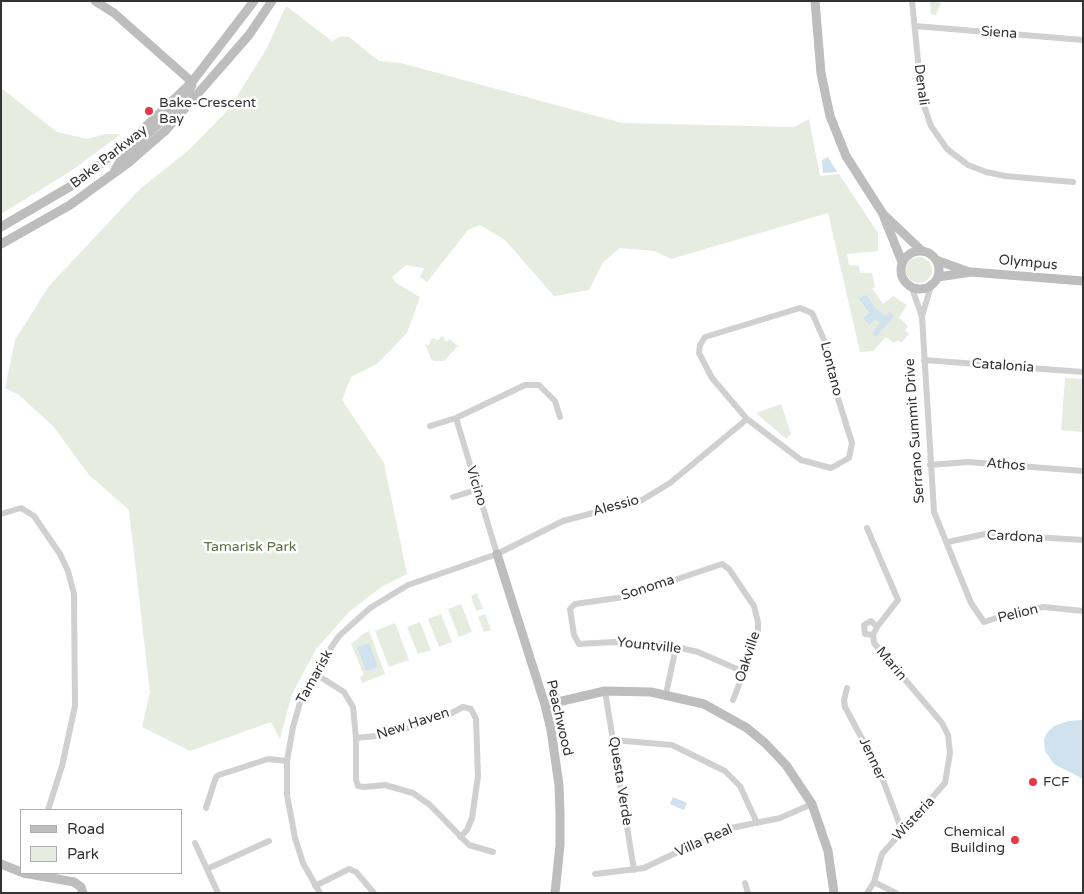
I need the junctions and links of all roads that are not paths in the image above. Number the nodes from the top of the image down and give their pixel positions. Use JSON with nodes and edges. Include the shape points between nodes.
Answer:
{"nodes":[{"id":1,"x":95,"y":1,"type":"edge"},
{"id":2,"x":254,"y":1,"type":"edge"},
{"id":3,"x":272,"y":1,"type":"edge"},
{"id":4,"x":815,"y":1,"type":"edge"},
{"id":5,"x":912,"y":1,"type":"edge"},
{"id":6,"x":915,"y":26,"type":"junction"},
{"id":7,"x":1083,"y":40,"type":"edge"},
{"id":8,"x":192,"y":82,"type":"junction"},
{"id":9,"x":113,"y":173,"type":"junction"},
{"id":10,"x":1074,"y":182,"type":"dead end"},
{"id":11,"x":883,"y":214,"type":"junction"},
{"id":12,"x":1,"y":227,"type":"edge"},
{"id":13,"x":1,"y":244,"type":"edge"},
{"id":14,"x":922,"y":251,"type":"junction"},
{"id":15,"x":936,"y":260,"type":"junction"},
{"id":16,"x":902,"y":262,"type":"junction"},
{"id":17,"x":971,"y":272,"type":"junction"},
{"id":18,"x":938,"y":277,"type":"junction"},
{"id":19,"x":1083,"y":281,"type":"edge"},
{"id":20,"x":931,"y":286,"type":"junction"},
{"id":21,"x":912,"y":288,"type":"junction"},
{"id":22,"x":922,"y":318,"type":"junction"},
{"id":23,"x":924,"y":360,"type":"junction"},
{"id":24,"x":1083,"y":372,"type":"edge"},
{"id":25,"x":560,"y":417,"type":"dead end"},
{"id":26,"x":456,"y":418,"type":"junction"},
{"id":27,"x":747,"y":419,"type":"junction"},
{"id":28,"x":430,"y":426,"type":"dead end"},
{"id":29,"x":930,"y":465,"type":"junction"},
{"id":30,"x":1083,"y":471,"type":"edge"},
{"id":31,"x":476,"y":490,"type":"junction"},
{"id":32,"x":453,"y":497,"type":"dead end"},
{"id":33,"x":1,"y":514,"type":"edge"},
{"id":34,"x":867,"y":528,"type":"dead end"},
{"id":35,"x":1083,"y":540,"type":"edge"},
{"id":36,"x":948,"y":542,"type":"junction"},
{"id":37,"x":497,"y":554,"type":"junction"},
{"id":38,"x":722,"y":564,"type":"joint"},
{"id":39,"x":1083,"y":610,"type":"edge"},
{"id":40,"x":984,"y":622,"type":"joint"},
{"id":41,"x":877,"y":627,"type":"junction"},
{"id":42,"x":873,"y":635,"type":"junction"},
{"id":43,"x":579,"y":644,"type":"joint"},
{"id":44,"x":676,"y":647,"type":"junction"},
{"id":45,"x":744,"y":672,"type":"junction"},
{"id":46,"x":314,"y":673,"type":"junction"},
{"id":47,"x":847,"y":688,"type":"dead end"},
{"id":48,"x":605,"y":691,"type":"junction"},
{"id":49,"x":666,"y":694,"type":"junction"},
{"id":50,"x":733,"y":700,"type":"dead end"},
{"id":51,"x":545,"y":705,"type":"junction"},
{"id":52,"x":356,"y":738,"type":"junction"},
{"id":53,"x":613,"y":740,"type":"junction"},
{"id":54,"x":949,"y":742,"type":"joint"},
{"id":55,"x":287,"y":761,"type":"junction"},
{"id":56,"x":812,"y":804,"type":"junction"},
{"id":57,"x":206,"y":808,"type":"dead end"},
{"id":58,"x":48,"y":809,"type":"edge"},
{"id":59,"x":757,"y":823,"type":"junction"},
{"id":60,"x":902,"y":831,"type":"junction"},
{"id":61,"x":460,"y":837,"type":"junction"},
{"id":62,"x":269,"y":841,"type":"dead end"},
{"id":63,"x":195,"y":843,"type":"dead end"},
{"id":64,"x":493,"y":852,"type":"dead end"},
{"id":65,"x":1,"y":864,"type":"edge"},
{"id":66,"x":207,"y":869,"type":"junction"},
{"id":67,"x":634,"y":870,"type":"junction"},
{"id":68,"x":20,"y":871,"type":"edge"},
{"id":69,"x":30,"y":874,"type":"edge"},
{"id":70,"x":595,"y":874,"type":"dead end"},
{"id":71,"x":874,"y":882,"type":"junction"},
{"id":72,"x":745,"y":883,"type":"dead end"},
{"id":73,"x":315,"y":886,"type":"junction"},
{"id":74,"x":82,"y":890,"type":"edge"},
{"id":75,"x":218,"y":893,"type":"edge"},
{"id":76,"x":320,"y":893,"type":"edge"},
{"id":77,"x":374,"y":893,"type":"edge"},
{"id":78,"x":555,"y":893,"type":"edge"},
{"id":79,"x":748,"y":893,"type":"edge"},
{"id":80,"x":834,"y":893,"type":"edge"},
{"id":81,"x":868,"y":893,"type":"edge"},
{"id":82,"x":896,"y":893,"type":"edge"}],
"edges":[{"from":1,"to":8,"type":"street"},
{"from":2,"to":8,"type":"street","name":"Bake Parkway"},
{"from":3,"to":9,"type":"street","name":"Bake Parkway","via":[[249,35],[166,130]]},
{"from":4,"to":11,"type":"street","name":"Serrano Summit Drive","via":[[821,73],[830,116],[846,156]]},
{"from":5,"to":6,"type":"street","name":"Denali"},
{"from":6,"to":7,"type":"street","name":"Siena"},
{"from":6,"to":10,"type":"street","name":"Denali","via":[[925,112],[934,133],[948,149],[968,165],[986,172]]},
{"from":8,"to":9,"type":"street","via":[[193,87],[183,102],[123,156]]},
{"from":8,"to":12,"type":"street","name":"Bake Parkway","via":[[137,135],[78,182]]},
{"from":9,"to":13,"type":"street","name":"Bake Parkway","via":[[70,205]]},
{"from":11,"to":14,"type":"street","name":"Serrano Summit Drive"},
{"from":11,"to":16,"type":"street","name":"Serrano Summit Drive"},
{"from":14,"to":15,"type":"street","name":"Serrano Summit Drive"},
{"from":14,"to":16,"type":"street","via":[[910,253]]},
{"from":15,"to":17,"type":"street","name":"Olympus"},
{"from":15,"to":18,"type":"street"},
{"from":16,"to":21,"type":"street","name":"Serrano Summit Drive","via":[[903,281]]},
{"from":17,"to":18,"type":"street","name":"Olympus"},
{"from":17,"to":19,"type":"street","name":"Olympus"},
{"from":18,"to":20,"type":"street","name":"Serrano Summit Drive"},
{"from":20,"to":21,"type":"street","via":[[920,290]]},
{"from":20,"to":22,"type":"street","name":"Serrano Summit Drive"},
{"from":21,"to":22,"type":"street","name":"Serrano Summit Drive"},
{"from":22,"to":23,"type":"street","name":"Serrano Summit Drive"},
{"from":23,"to":24,"type":"street","name":"Catalonia"},
{"from":23,"to":29,"type":"street","name":"Serrano Summit Drive"},
{"from":25,"to":26,"type":"street","via":[[555,401],[539,385],[525,385]]},
{"from":26,"to":28,"type":"street"},
{"from":26,"to":31,"type":"street","name":"Vicino"},
{"from":27,"to":27,"type":"street","name":"Lontano","via":[[801,460],[831,468],[849,458],[852,443],[836,392],[826,342],[812,312],[800,308],[705,337],[700,345],[699,353],[712,378]]},
{"from":27,"to":37,"type":"street","name":"Alessio","via":[[670,483],[642,500],[563,521]]},
{"from":29,"to":30,"type":"street","name":"Athos","via":[[968,462]]},
{"from":29,"to":36,"type":"street","name":"Serrano Summit Drive","via":[[934,512]]},
{"from":31,"to":32,"type":"street"},
{"from":31,"to":37,"type":"street","name":"Vicino"},
{"from":33,"to":58,"type":"street","via":[[21,508],[34,516],[68,571],[76,610],[75,706]]},
{"from":34,"to":41,"type":"street","name":"Marin","via":[[898,600]]},
{"from":35,"to":36,"type":"street","name":"Cardona","via":[[985,534]]},
{"from":36,"to":40,"type":"street","name":"Serrano Summit Drive","via":[[971,603]]},
{"from":37,"to":46,"type":"street","name":"Tamarisk","via":[[421,580],[382,599],[339,636]]},
{"from":37,"to":51,"type":"street","name":"Peachwood"},
{"from":38,"to":43,"type":"street","name":"Sonoma","via":[[624,597],[572,606],[570,621]]},
{"from":38,"to":45,"type":"street","name":"Oakville","via":[[729,569],[757,615],[758,630]]},
{"from":39,"to":40,"type":"street","name":"Pelion","via":[[1044,607]]},
{"from":41,"to":42,"type":"street","name":"Marin"},
{"from":41,"to":42,"type":"street","via":[[871,622],[864,625],[865,634]]},
{"from":42,"to":54,"type":"street","name":"Marin","via":[[876,646],[942,723]]},
{"from":43,"to":44,"type":"street","name":"Yountville","via":[[636,642]]},
{"from":44,"to":45,"type":"street","name":"Yountville","via":[[698,652]]},
{"from":44,"to":49,"type":"street"},
{"from":45,"to":50,"type":"street","name":"Oakville"},
{"from":46,"to":52,"type":"street","via":[[344,692],[350,700],[355,714]]},
{"from":46,"to":55,"type":"street","name":"Tamarisk","via":[[296,714]]},
{"from":47,"to":60,"type":"street","name":"Jenner","via":[[845,707],[880,772]]},
{"from":48,"to":49,"type":"street","via":[[636,690]]},
{"from":48,"to":51,"type":"street"},
{"from":48,"to":53,"type":"street","name":"Questa Verde"},
{"from":49,"to":56,"type":"street","via":[[704,704],[747,728],[786,765]]},
{"from":51,"to":78,"type":"street","name":"Peachwood","via":[[559,785],[560,845]]},
{"from":52,"to":61,"type":"street","via":[[358,786],[385,785],[413,793],[430,805]]},
{"from":52,"to":61,"type":"street","name":"New Haven","via":[[386,735],[463,707],[474,712],[478,776],[472,818]]},
{"from":53,"to":59,"type":"street","via":[[672,745],[725,771],[740,786]]},
{"from":53,"to":67,"type":"street","name":"Questa Verde"},
{"from":54,"to":60,"type":"street","name":"Wisteria","via":[[950,761],[945,783]]},
{"from":55,"to":57,"type":"street","via":[[268,759],[219,775]]},
{"from":55,"to":73,"type":"street","name":"Tamarisk","via":[[290,817],[304,863]]},
{"from":56,"to":59,"type":"street","name":"Villa Real","via":[[780,818]]},
{"from":56,"to":80,"type":"street","via":[[826,845]]},
{"from":59,"to":67,"type":"street","name":"Villa Real","via":[[726,829],[654,864]]},
{"from":60,"to":71,"type":"street","name":"Wisteria","via":[[882,854]]},
{"from":61,"to":64,"type":"street","via":[[473,847]]},
{"from":62,"to":66,"type":"street"},
{"from":63,"to":66,"type":"street"},
{"from":65,"to":68,"type":"street"},
{"from":66,"to":75,"type":"street"},
{"from":67,"to":70,"type":"street","name":"Villa Real"},
{"from":69,"to":74,"type":"street","via":[[74,882]]},
{"from":71,"to":81,"type":"street","name":"Wisteria"},
{"from":71,"to":82,"type":"street"},
{"from":72,"to":79,"type":"street"},
{"from":73,"to":76,"type":"street","name":"Tamarisk"},
{"from":73,"to":77,"type":"street","via":[[349,870],[356,872]]}]}
